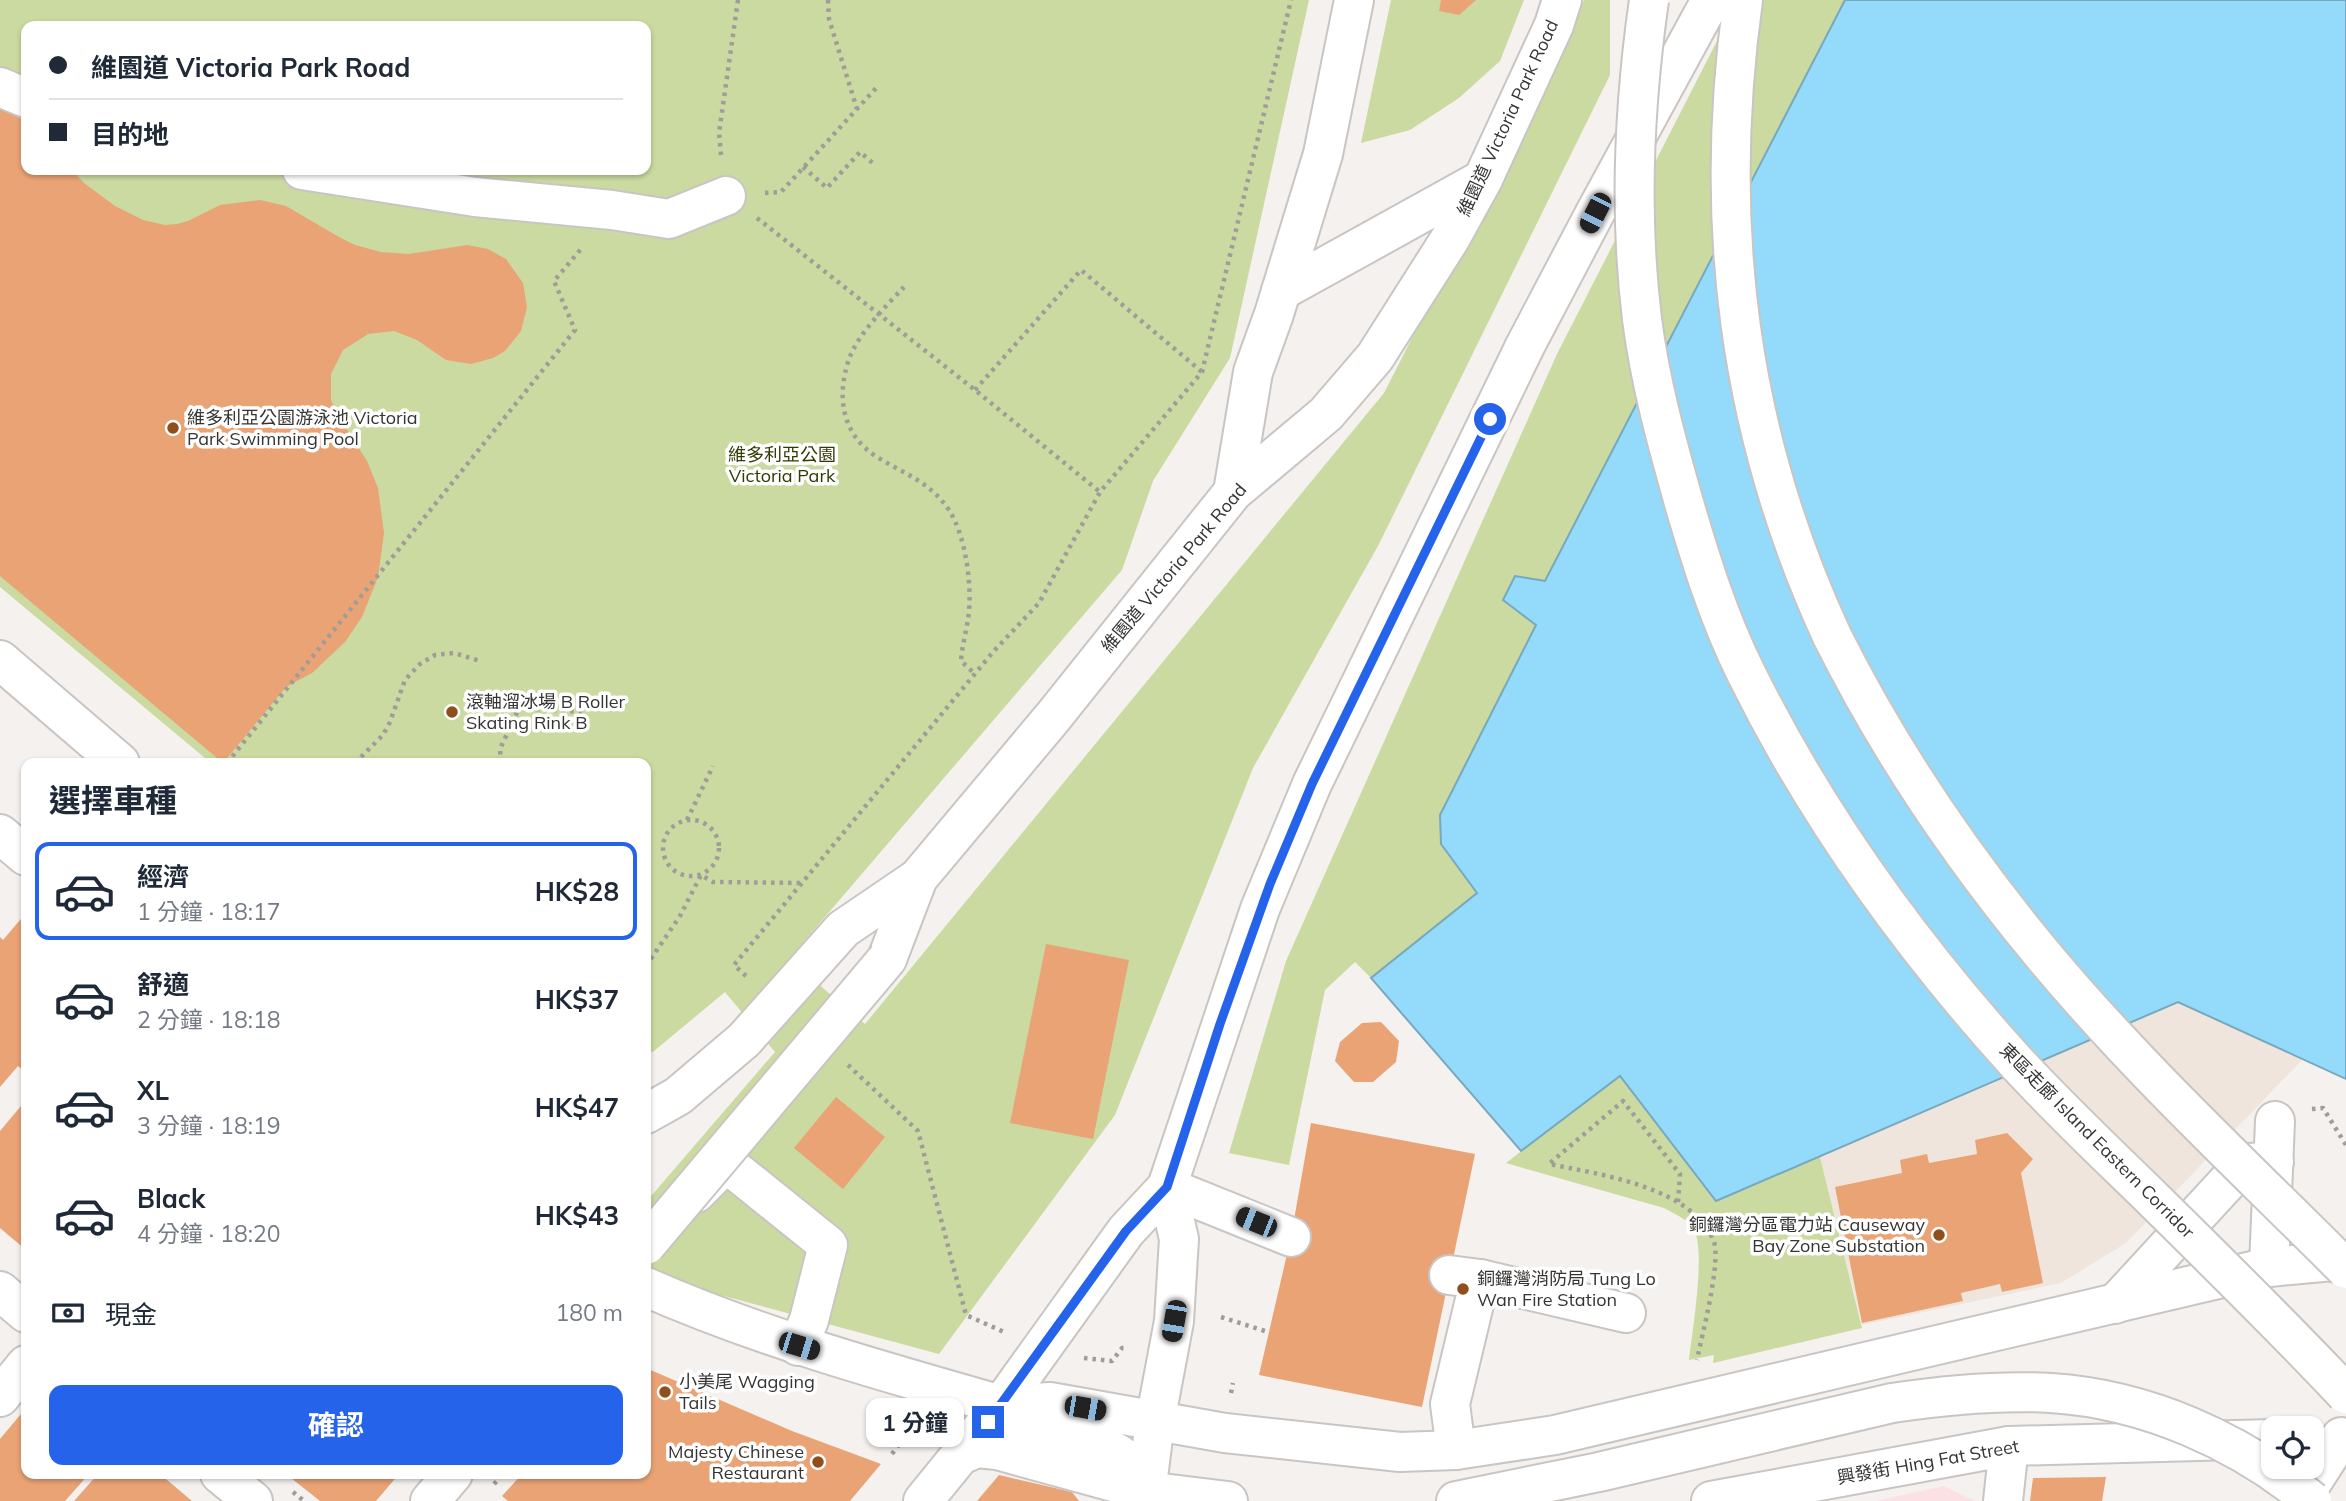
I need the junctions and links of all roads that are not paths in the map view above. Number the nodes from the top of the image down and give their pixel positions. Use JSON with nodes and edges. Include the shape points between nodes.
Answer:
{"nodes":[{"id":1,"x":1354,"y":0,"type":"edge"},
{"id":2,"x":1562,"y":0,"type":"edge"},
{"id":3,"x":1649,"y":0,"type":"edge"},
{"id":4,"x":1712,"y":0,"type":"edge"},
{"id":5,"x":1743,"y":0,"type":"edge"},
{"id":6,"x":0,"y":87,"type":"edge"},
{"id":7,"x":21,"y":96,"type":"edge"},
{"id":8,"x":334,"y":175,"type":"edge"},
{"id":9,"x":1483,"y":179,"type":"junction"},
{"id":10,"x":726,"y":196,"type":"road end"},
{"id":11,"x":1281,"y":291,"type":"junction"},
{"id":12,"x":1233,"y":492,"type":"junction"},
{"id":13,"x":0,"y":660,"type":"edge"},
{"id":14,"x":114,"y":758,"type":"edge"},
{"id":15,"x":0,"y":834,"type":"edge"},
{"id":16,"x":21,"y":852,"type":"edge"},
{"id":17,"x":918,"y":878,"type":"junction"},
{"id":18,"x":651,"y":1111,"type":"edge"},
{"id":19,"x":2275,"y":1121,"type":"dead end"},
{"id":20,"x":2248,"y":1156,"type":"junction"},
{"id":21,"x":1167,"y":1187,"type":"junction"},
{"id":22,"x":1291,"y":1237,"type":"dead end"},
{"id":23,"x":651,"y":1239,"type":"edge"},
{"id":24,"x":651,"y":1240,"type":"edge"},
{"id":25,"x":2346,"y":1260,"type":"edge"},
{"id":26,"x":2269,"y":1267,"type":"junction"},
{"id":27,"x":2346,"y":1269,"type":"edge"},
{"id":28,"x":651,"y":1289,"type":"edge"},
{"id":29,"x":0,"y":1292,"type":"edge"},
{"id":30,"x":2115,"y":1304,"type":"junction"},
{"id":31,"x":21,"y":1309,"type":"edge"},
{"id":32,"x":1626,"y":1313,"type":"dead end"},
{"id":33,"x":799,"y":1346,"type":"junction"},
{"id":34,"x":21,"y":1371,"type":"edge"},
{"id":35,"x":2346,"y":1394,"type":"edge"},
{"id":36,"x":0,"y":1397,"type":"edge"},
{"id":37,"x":1001,"y":1405,"type":"junction"},
{"id":38,"x":1155,"y":1422,"type":"junction"},
{"id":39,"x":2333,"y":1437,"type":"edge"},
{"id":40,"x":2261,"y":1439,"type":"edge"},
{"id":41,"x":2009,"y":1446,"type":"junction"},
{"id":42,"x":1456,"y":1450,"type":"junction"},
{"id":43,"x":963,"y":1454,"type":"junction"},
{"id":44,"x":226,"y":1479,"type":"edge"},
{"id":45,"x":449,"y":1479,"type":"edge"},
{"id":46,"x":1145,"y":1496,"type":"edge"},
{"id":47,"x":253,"y":1501,"type":"edge"},
{"id":48,"x":430,"y":1501,"type":"edge"},
{"id":49,"x":923,"y":1501,"type":"edge"},
{"id":50,"x":1228,"y":1501,"type":"edge"},
{"id":51,"x":1456,"y":1501,"type":"edge"},
{"id":52,"x":1711,"y":1501,"type":"edge"},
{"id":53,"x":2003,"y":1501,"type":"edge"},
{"id":54,"x":2300,"y":1501,"type":"edge"},
{"id":55,"x":2312,"y":1501,"type":"edge"}],
"edges":[{"from":1,"to":11,"type":"main road","via":[[1323,153]]},
{"from":2,"to":9,"type":"main road","name":"維園道 Victoria Park Road"},
{"from":3,"to":35,"type":"main road","name":"東區走廊 Island Eastern Corridor","bridge":true,"via":[[1634,145],[1642,319],[1658,407],[1703,568],[1744,669],[1784,747],[1867,877],[1983,1024],[2051,1100]]},
{"from":4,"to":21,"type":"main road","via":[[1525,346],[1312,784],[1260,909]]},
{"from":5,"to":27,"type":"main road","bridge":true,"via":[[1734,59],[1730,218],[1745,361],[1785,518],[1832,636],[1898,756],[1990,889],[2038,949],[2136,1059]]},
{"from":6,"to":7,"type":"main road"},
{"from":8,"to":10,"type":"main road","via":[[668,219]]},
{"from":9,"to":11,"type":"main road"},
{"from":9,"to":12,"type":"main road","name":"維園道 Victoria Park Road","via":[[1375,357],[1326,415]]},
{"from":11,"to":12,"type":"main road","via":[[1253,372]]},
{"from":12,"to":17,"type":"main road","name":"維園道 Victoria Park Road"},
{"from":13,"to":14,"type":"main road"},
{"from":15,"to":16,"type":"main road"},
{"from":17,"to":18,"type":"main road","via":[[844,929],[744,1040],[678,1097]]},
{"from":17,"to":23,"type":"main road","bridge":true,"via":[[887,958]]},
{"from":19,"to":20,"type":"main road"},
{"from":20,"to":26,"type":"main road"},
{"from":20,"to":30,"type":"main road"},
{"from":21,"to":22,"type":"main road"},
{"from":21,"to":37,"type":"main road","via":[[1026,1344]]},
{"from":21,"to":38,"type":"main road","via":[[1179,1240],[1174,1321]]},
{"from":24,"to":33,"type":"main road","via":[[726,1163],[828,1245]]},
{"from":25,"to":26,"type":"main road"},
{"from":26,"to":30,"type":"main road"},
{"from":28,"to":33,"type":"main road"},
{"from":29,"to":31,"type":"main road"},
{"from":30,"to":42,"type":"main road","via":[[1555,1435]]},
{"from":32,"to":42,"type":"main road","via":[[1465,1277],[1450,1404]]},
{"from":33,"to":37,"type":"main road"},
{"from":34,"to":36,"type":"main road"},
{"from":37,"to":38,"type":"main road","via":[[1050,1402]]},
{"from":37,"to":43,"type":"main road"},
{"from":37,"to":46,"type":"main road","via":[[1006,1417],[1019,1425],[1100,1445],[1120,1455],[1140,1474]]},
{"from":38,"to":42,"type":"main road","via":[[1282,1441],[1401,1452]]},
{"from":38,"to":46,"type":"main road"},
{"from":39,"to":54,"type":"main road"},
{"from":40,"to":41,"type":"main road","name":"興發街 Hing Fat Street"},
{"from":41,"to":52,"type":"main road","name":"興發街 Hing Fat Street"},
{"from":41,"to":53,"type":"main road"},
{"from":43,"to":46,"type":"main road","via":[[977,1448],[997,1450]]},
{"from":43,"to":49,"type":"main road"},
{"from":44,"to":47,"type":"main road"},
{"from":45,"to":48,"type":"main road"},
{"from":46,"to":50,"type":"main road"},
{"from":51,"to":55,"type":"main road","bridge":true,"via":[[1892,1403],[1979,1393],[2052,1393],[2103,1400],[2178,1422],[2220,1440]]}]}
